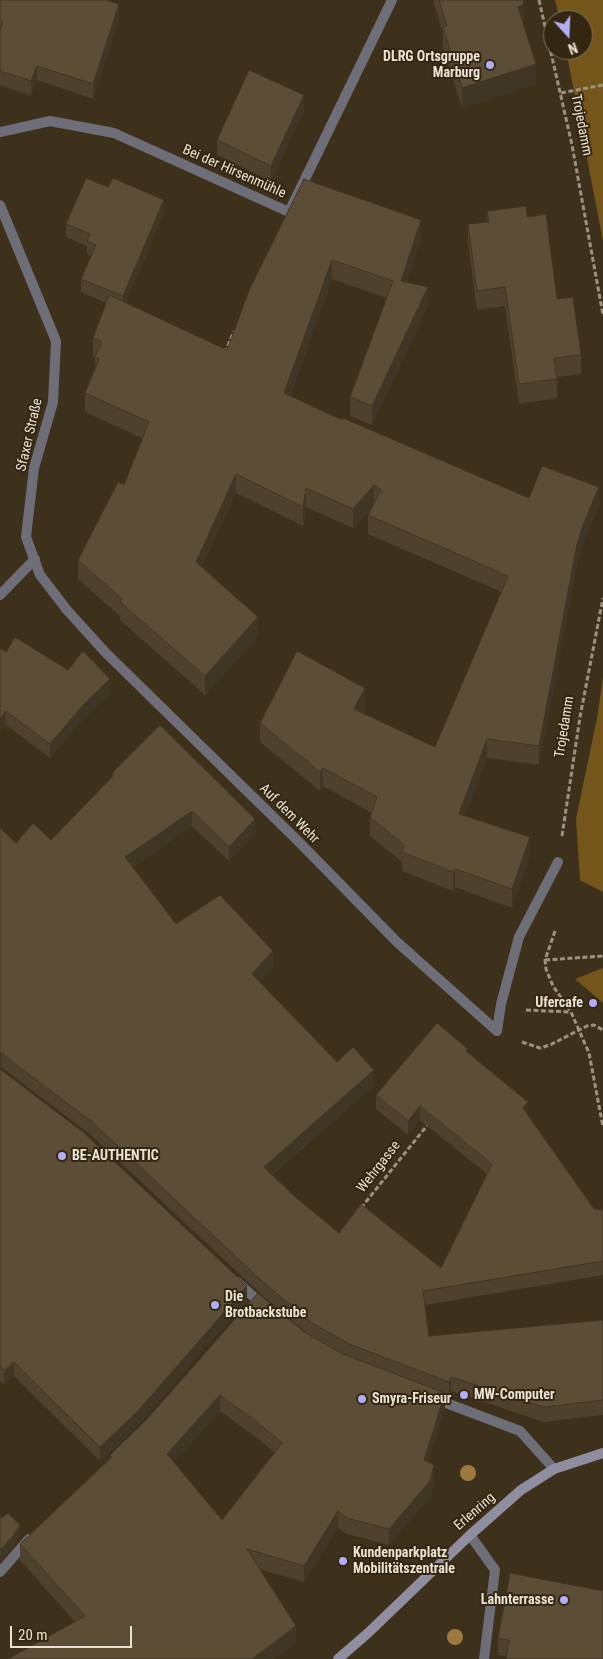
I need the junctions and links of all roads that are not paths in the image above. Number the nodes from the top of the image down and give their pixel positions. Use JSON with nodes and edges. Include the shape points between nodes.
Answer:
{"nodes":[{"id":1,"x":392,"y":0,"type":"edge"},
{"id":2,"x":0,"y":132,"type":"edge"},
{"id":3,"x":0,"y":205,"type":"edge"},
{"id":4,"x":35,"y":559,"type":"junction"},
{"id":5,"x":0,"y":595,"type":"edge"},
{"id":6,"x":67,"y":610,"type":"joint"},
{"id":7,"x":558,"y":862,"type":"road end"},
{"id":8,"x":228,"y":1274,"type":"edge"},
{"id":9,"x":269,"y":1311,"type":"edge"},
{"id":10,"x":419,"y":1392,"type":"edge"},
{"id":11,"x":603,"y":1452,"type":"edge"},
{"id":12,"x":554,"y":1469,"type":"junction"},
{"id":13,"x":35,"y":1532,"type":"edge"},
{"id":14,"x":470,"y":1534,"type":"junction"},
{"id":15,"x":0,"y":1572,"type":"edge"},
{"id":16,"x":338,"y":1659,"type":"edge"},
{"id":17,"x":484,"y":1659,"type":"edge"}],
"edges":[{"from":1,"to":2,"type":"street","name":"Bei der Hirsenmühle","via":[[289,212],[114,133],[50,121]]},
{"from":3,"to":4,"type":"street","name":"Sfaxer Straße","via":[[56,341],[53,402],[34,468],[26,537]]},
{"from":4,"to":5,"type":"street"},
{"from":4,"to":6,"type":"street","name":"Sfaxer Straße","via":[[40,575]]},
{"from":6,"to":7,"type":"street","name":"Auf dem Wehr","via":[[105,652],[397,942],[498,1031],[501,1004],[519,937]]},
{"from":8,"to":9,"type":"street","via":[[254,1304]]},
{"from":10,"to":12,"type":"street","via":[[520,1431]]},
{"from":11,"to":12,"type":"main road","name":"Erlenring"},
{"from":12,"to":14,"type":"main road","name":"Erlenring","via":[[521,1490]]},
{"from":13,"to":15,"type":"street"},
{"from":14,"to":16,"type":"main road","name":"Erlenring"},
{"from":14,"to":17,"type":"street","via":[[495,1570]]}]}
